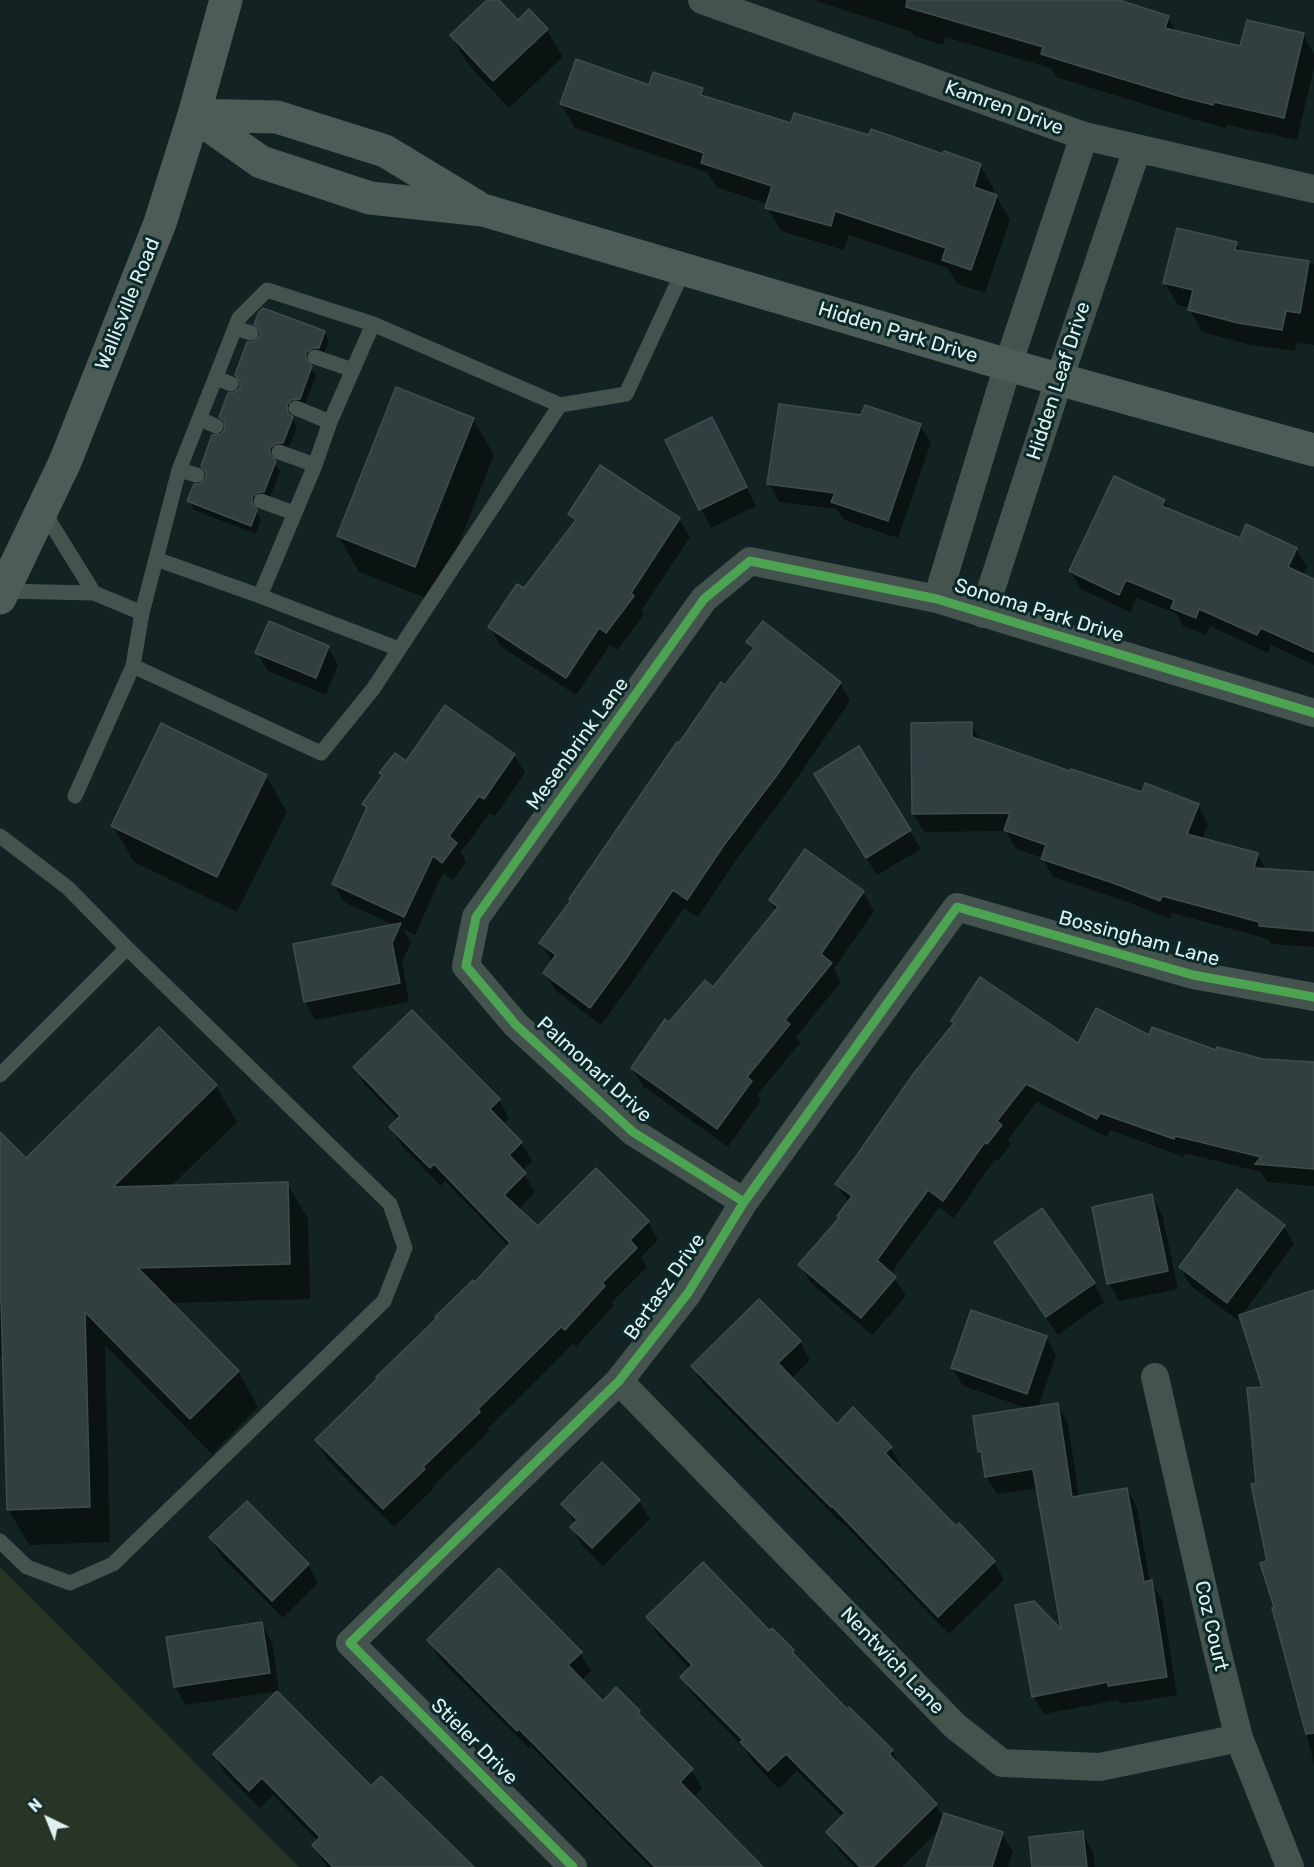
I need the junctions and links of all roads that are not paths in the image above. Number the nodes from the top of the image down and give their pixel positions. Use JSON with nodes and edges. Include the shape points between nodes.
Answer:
{"nodes":[{"id":1,"x":226,"y":0,"type":"edge"},
{"id":2,"x":702,"y":0,"type":"edge"},
{"id":3,"x":194,"y":115,"type":"junction"},
{"id":4,"x":1084,"y":136,"type":"junction"},
{"id":5,"x":1137,"y":148,"type":"junction"},
{"id":6,"x":1314,"y":189,"type":"edge"},
{"id":7,"x":483,"y":210,"type":"junction"},
{"id":8,"x":684,"y":269,"type":"junction"},
{"id":9,"x":373,"y":324,"type":"junction"},
{"id":10,"x":235,"y":328,"type":"junction"},
{"id":11,"x":251,"y":333,"type":"dead end"},
{"id":12,"x":315,"y":357,"type":"dead end"},
{"id":13,"x":1008,"y":365,"type":"junction"},
{"id":14,"x":353,"y":370,"type":"junction"},
{"id":15,"x":216,"y":378,"type":"junction"},
{"id":16,"x":1059,"y":380,"type":"junction"},
{"id":17,"x":231,"y":384,"type":"dead end"},
{"id":18,"x":560,"y":405,"type":"junction"},
{"id":19,"x":296,"y":408,"type":"dead end"},
{"id":20,"x":200,"y":419,"type":"junction"},
{"id":21,"x":330,"y":422,"type":"junction"},
{"id":22,"x":216,"y":426,"type":"dead end"},
{"id":23,"x":1314,"y":450,"type":"edge"},
{"id":24,"x":279,"y":452,"type":"dead end"},
{"id":25,"x":315,"y":465,"type":"junction"},
{"id":26,"x":179,"y":470,"type":"junction"},
{"id":27,"x":197,"y":475,"type":"dead end"},
{"id":28,"x":261,"y":501,"type":"dead end"},
{"id":29,"x":42,"y":509,"type":"junction"},
{"id":30,"x":294,"y":513,"type":"junction"},
{"id":31,"x":156,"y":559,"type":"junction"},
{"id":32,"x":750,"y":561,"type":"joint"},
{"id":33,"x":94,"y":593,"type":"junction"},
{"id":34,"x":2,"y":594,"type":"edge"},
{"id":35,"x":260,"y":596,"type":"junction"},
{"id":36,"x":937,"y":599,"type":"junction"},
{"id":37,"x":142,"y":614,"type":"junction"},
{"id":38,"x":983,"y":614,"type":"junction"},
{"id":39,"x":399,"y":649,"type":"junction"},
{"id":40,"x":133,"y":666,"type":"junction"},
{"id":41,"x":1314,"y":713,"type":"edge"},
{"id":42,"x":75,"y":796,"type":"dead end"},
{"id":43,"x":0,"y":836,"type":"edge"},
{"id":44,"x":957,"y":907,"type":"joint"},
{"id":45,"x":127,"y":948,"type":"junction"},
{"id":46,"x":466,"y":966,"type":"joint"},
{"id":47,"x":1314,"y":997,"type":"edge"},
{"id":48,"x":0,"y":1075,"type":"edge"},
{"id":49,"x":744,"y":1202,"type":"junction"},
{"id":50,"x":1155,"y":1377,"type":"dead end"},
{"id":51,"x":619,"y":1381,"type":"junction"},
{"id":52,"x":0,"y":1541,"type":"edge"},
{"id":53,"x":350,"y":1643,"type":"joint"},
{"id":54,"x":1239,"y":1738,"type":"junction"},
{"id":55,"x":573,"y":1867,"type":"edge"},
{"id":56,"x":1290,"y":1867,"type":"edge"}],
"edges":[{"from":1,"to":3,"type":"street","name":"Wallisville Road"},
{"from":2,"to":4,"type":"street","name":"Kamren Drive"},
{"from":3,"to":7,"type":"street","name":"Hidden Park Drive","via":[[261,162],[359,195]]},
{"from":3,"to":7,"type":"street","name":"Hidden Park Drive","via":[[277,117],[385,151]]},
{"from":3,"to":29,"type":"street","name":"Wallisville Road","via":[[160,223],[65,462]]},
{"from":4,"to":5,"type":"street","name":"Kamren Drive"},
{"from":4,"to":13,"type":"street"},
{"from":5,"to":6,"type":"street","name":"Kamren Drive"},
{"from":5,"to":16,"type":"street","name":"Hidden Leaf Drive"},
{"from":7,"to":8,"type":"street","name":"Hidden Park Drive"},
{"from":8,"to":13,"type":"street","name":"Hidden Park Drive"},
{"from":8,"to":18,"type":"lane","via":[[626,394]]},
{"from":9,"to":10,"type":"lane","via":[[267,290],[239,318]]},
{"from":9,"to":14,"type":"lane"},
{"from":9,"to":18,"type":"lane"},
{"from":10,"to":11,"type":"lane"},
{"from":10,"to":15,"type":"lane"},
{"from":12,"to":14,"type":"lane"},
{"from":13,"to":16,"type":"street","name":"Hidden Park Drive"},
{"from":13,"to":36,"type":"street"},
{"from":14,"to":21,"type":"lane"},
{"from":15,"to":17,"type":"lane"},
{"from":15,"to":20,"type":"lane"},
{"from":16,"to":23,"type":"street","name":"Hidden Park Drive"},
{"from":16,"to":38,"type":"street","name":"Hidden Leaf Drive"},
{"from":18,"to":39,"type":"lane"},
{"from":19,"to":21,"type":"lane"},
{"from":20,"to":22,"type":"lane"},
{"from":20,"to":26,"type":"lane"},
{"from":21,"to":25,"type":"lane"},
{"from":24,"to":25,"type":"lane"},
{"from":25,"to":30,"type":"lane"},
{"from":26,"to":27,"type":"lane"},
{"from":26,"to":31,"type":"lane"},
{"from":28,"to":30,"type":"lane"},
{"from":29,"to":33,"type":"lane"},
{"from":29,"to":34,"type":"street","name":"Wallisville Road"},
{"from":30,"to":35,"type":"lane"},
{"from":31,"to":35,"type":"lane"},
{"from":31,"to":37,"type":"lane"},
{"from":32,"to":36,"type":"street","name":"Sonoma Park Drive"},
{"from":32,"to":46,"type":"street","name":"Mesenbrink Lane","via":[[704,599],[476,917]]},
{"from":33,"to":34,"type":"lane"},
{"from":33,"to":37,"type":"lane"},
{"from":35,"to":39,"type":"lane"},
{"from":36,"to":38,"type":"street","name":"Sonoma Park Drive"},
{"from":37,"to":40,"type":"lane"},
{"from":38,"to":41,"type":"street","name":"Sonoma Park Drive"},
{"from":39,"to":40,"type":"lane","via":[[373,689],[321,753]]},
{"from":40,"to":42,"type":"lane"},
{"from":43,"to":45,"type":"lane","via":[[69,888]]},
{"from":44,"to":47,"type":"street","name":"Bossingham Lane","via":[[1193,975]]},
{"from":44,"to":49,"type":"street","name":"Bertasz Drive"},
{"from":45,"to":48,"type":"lane"},
{"from":45,"to":52,"type":"lane","via":[[390,1204],[405,1248],[384,1301],[113,1564],[70,1583],[27,1568]]},
{"from":46,"to":49,"type":"street","name":"Palmonari Drive","via":[[516,1025],[633,1132]]},
{"from":49,"to":51,"type":"street","name":"Bertasz Drive","via":[[688,1293]]},
{"from":50,"to":54,"type":"street","name":"Coz Court"},
{"from":51,"to":53,"type":"street","name":"Bertasz Drive"},
{"from":51,"to":54,"type":"street","name":"Nentwich Lane","via":[[955,1726],[1002,1763],[1100,1767]]},
{"from":53,"to":55,"type":"street","name":"Stieler Drive"},
{"from":54,"to":56,"type":"street","name":"Coz Court"}]}
